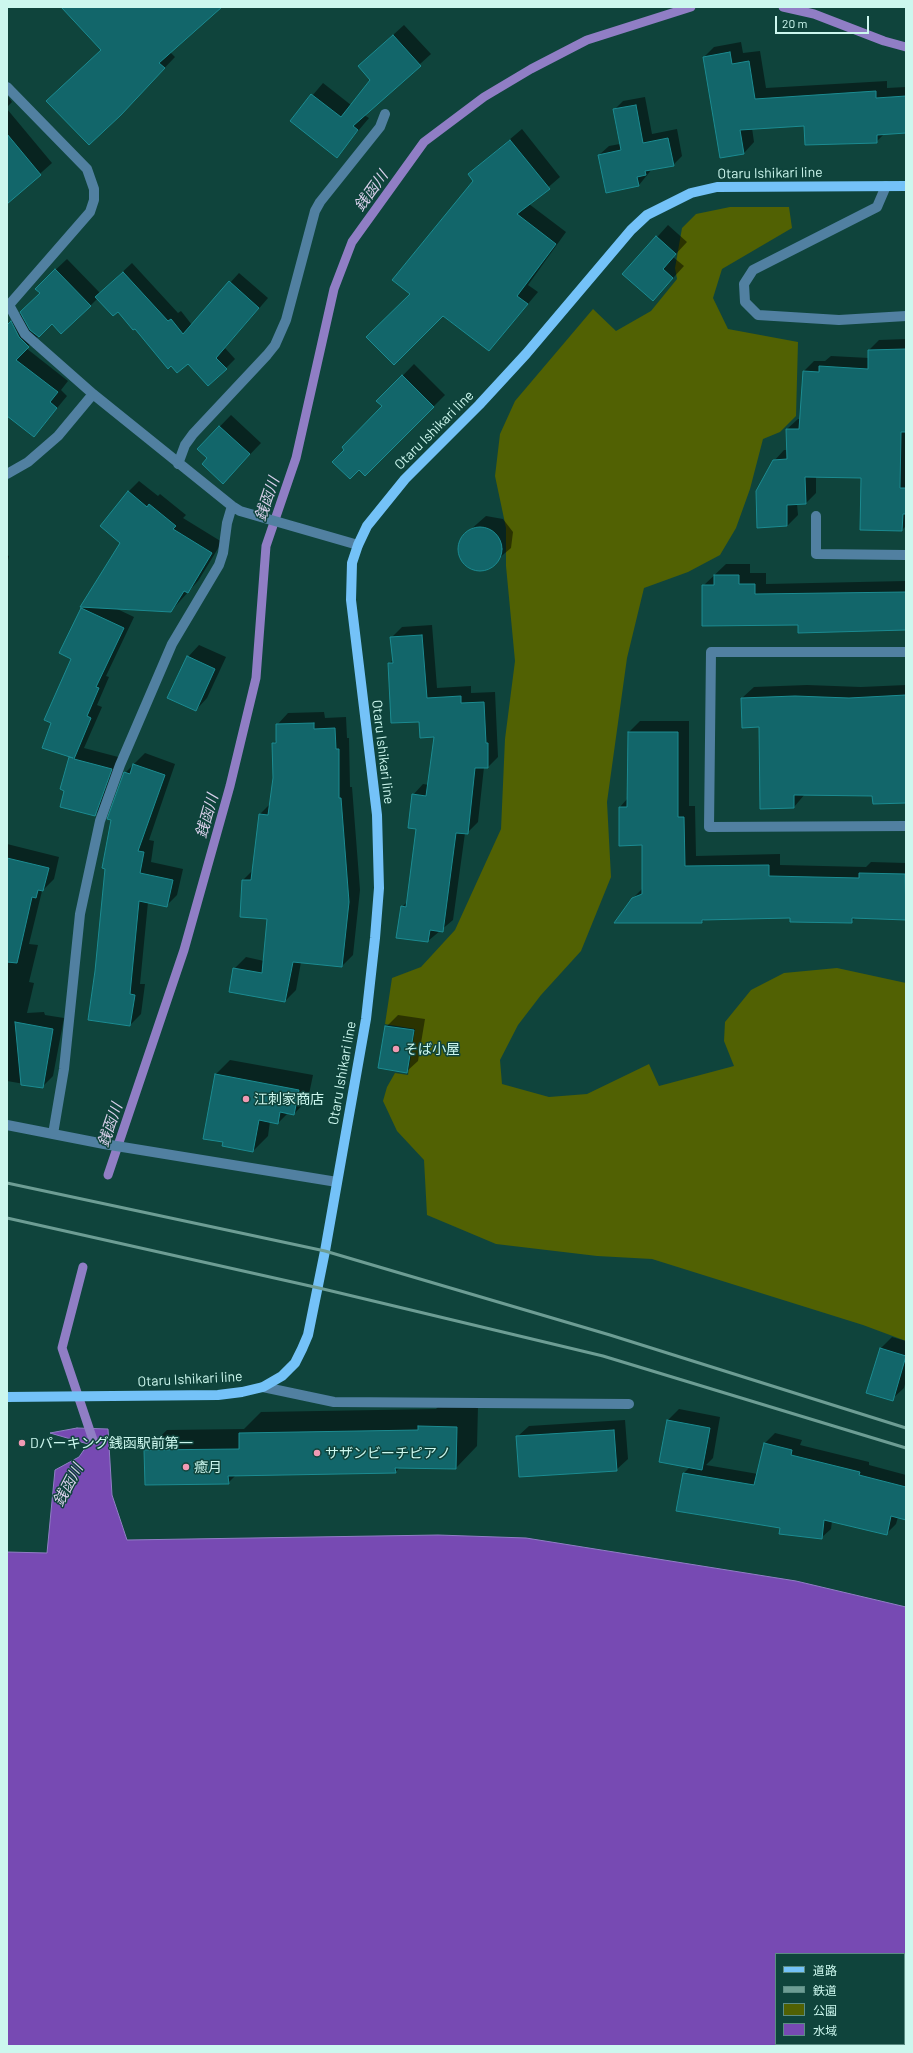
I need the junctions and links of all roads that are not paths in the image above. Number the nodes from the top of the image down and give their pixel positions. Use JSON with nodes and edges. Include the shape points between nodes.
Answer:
{"nodes":[{"id":1,"x":7,"y":87,"type":"edge"},
{"id":2,"x":385,"y":114,"type":"dead end"},
{"id":3,"x":886,"y":186,"type":"junction"},
{"id":4,"x":906,"y":186,"type":"edge"},
{"id":5,"x":906,"y":316,"type":"edge"},
{"id":6,"x":93,"y":394,"type":"junction"},
{"id":7,"x":178,"y":464,"type":"junction"},
{"id":8,"x":7,"y":474,"type":"edge"},
{"id":9,"x":236,"y":509,"type":"junction"},
{"id":10,"x":816,"y":516,"type":"dead end"},
{"id":11,"x":358,"y":545,"type":"junction"},
{"id":12,"x":906,"y":554,"type":"edge"},
{"id":13,"x":906,"y":652,"type":"edge"},
{"id":14,"x":906,"y":826,"type":"edge"},
{"id":15,"x":7,"y":1125,"type":"edge"},
{"id":16,"x":53,"y":1134,"type":"junction"},
{"id":17,"x":337,"y":1182,"type":"junction"},
{"id":18,"x":263,"y":1388,"type":"junction"},
{"id":19,"x":7,"y":1397,"type":"edge"},
{"id":20,"x":629,"y":1404,"type":"dead end"}],
"edges":[{"from":1,"to":6,"type":"street","via":[[87,169],[92,182],[94,200],[90,212],[9,305],[25,334]]},
{"from":2,"to":7,"type":"street","via":[[380,127],[320,202],[286,320],[275,345],[185,445]]},
{"from":3,"to":4,"type":"main road","name":"Otaru Ishikari line"},
{"from":3,"to":5,"type":"street","via":[[877,208],[753,270],[744,284],[745,302],[758,315],[839,320]]},
{"from":3,"to":11,"type":"main road","name":"Otaru Ishikari line","via":[[717,186],[691,193],[647,215],[631,230],[526,354],[405,479],[367,526]]},
{"from":6,"to":7,"type":"street"},
{"from":6,"to":8,"type":"street","via":[[58,436],[28,462]]},
{"from":7,"to":9,"type":"street"},
{"from":9,"to":11,"type":"street"},
{"from":9,"to":16,"type":"street","via":[[226,523],[219,565],[169,651],[120,765],[100,821],[80,914],[64,1069]]},
{"from":10,"to":12,"type":"street","via":[[816,554]]},
{"from":11,"to":17,"type":"main road","name":"Otaru Ishikari line","via":[[350,579],[351,606],[377,815],[379,888],[367,1012]]},
{"from":13,"to":14,"type":"street","via":[[711,652],[709,827]]},
{"from":15,"to":16,"type":"street"},
{"from":16,"to":17,"type":"street"},
{"from":17,"to":18,"type":"main road","name":"Otaru Ishikari line","via":[[308,1335],[295,1363],[282,1376]]},
{"from":18,"to":19,"type":"main road","name":"Otaru Ishikari line","via":[[218,1394]]},
{"from":18,"to":20,"type":"street","via":[[334,1402]]}]}
